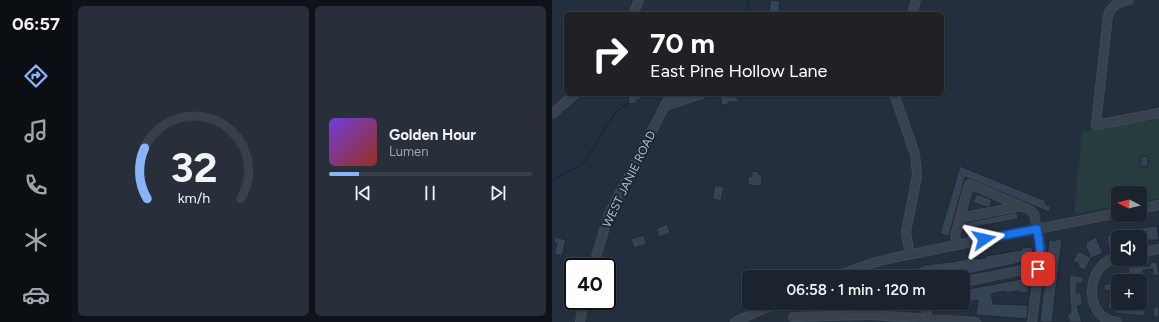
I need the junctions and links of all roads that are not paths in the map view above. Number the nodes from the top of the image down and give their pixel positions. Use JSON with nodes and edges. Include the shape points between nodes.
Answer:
{"nodes":[{"id":1,"x":639,"y":0,"type":"edge"},
{"id":2,"x":916,"y":0,"type":"edge"},
{"id":3,"x":1129,"y":0,"type":"edge"},
{"id":4,"x":634,"y":12,"type":"edge"},
{"id":5,"x":913,"y":12,"type":"edge"},
{"id":6,"x":574,"y":96,"type":"edge"},
{"id":7,"x":670,"y":96,"type":"edge"},
{"id":8,"x":695,"y":96,"type":"edge"},
{"id":9,"x":895,"y":96,"type":"edge"},
{"id":10,"x":665,"y":106,"type":"junction"},
{"id":11,"x":1159,"y":113,"type":"edge"},
{"id":12,"x":552,"y":114,"type":"edge"},
{"id":13,"x":1159,"y":205,"type":"edge"},
{"id":14,"x":1021,"y":206,"type":"junction"},
{"id":15,"x":1147,"y":208,"type":"edge"},
{"id":16,"x":1111,"y":214,"type":"edge"},
{"id":17,"x":960,"y":218,"type":"junction"},
{"id":18,"x":1037,"y":229,"type":"junction"},
{"id":19,"x":957,"y":245,"type":"junction"},
{"id":20,"x":1159,"y":249,"type":"edge"},
{"id":21,"x":1147,"y":252,"type":"edge"},
{"id":22,"x":910,"y":254,"type":"junction"},
{"id":23,"x":596,"y":258,"type":"edge"},
{"id":24,"x":1111,"y":259,"type":"edge"},
{"id":25,"x":858,"y":268,"type":"joint"},
{"id":26,"x":1038,"y":269,"type":"junction"},
{"id":27,"x":852,"y":270,"type":"edge"},
{"id":28,"x":970,"y":281,"type":"edge"},
{"id":29,"x":582,"y":310,"type":"edge"},
{"id":30,"x":761,"y":310,"type":"edge"},
{"id":31,"x":871,"y":310,"type":"edge"},
{"id":32,"x":928,"y":310,"type":"edge"},
{"id":33,"x":871,"y":315,"type":"junction"},
{"id":34,"x":793,"y":317,"type":"dead end"},
{"id":35,"x":927,"y":318,"type":"junction"},
{"id":36,"x":808,"y":320,"type":"edge"},
{"id":37,"x":580,"y":322,"type":"edge"},
{"id":38,"x":735,"y":322,"type":"edge"},
{"id":39,"x":976,"y":322,"type":"edge"},
{"id":40,"x":1032,"y":322,"type":"edge"},
{"id":41,"x":1117,"y":322,"type":"edge"}],
"edges":[{"from":1,"to":4,"type":"street"},
{"from":2,"to":5,"type":"street"},
{"from":3,"to":11,"type":"street","via":[[1117,3],[1108,15],[1096,125]]},
{"from":6,"to":12,"type":"street"},
{"from":7,"to":10,"type":"street","name":"WEST JANIE ROAD"},
{"from":8,"to":10,"type":"street"},
{"from":9,"to":22,"type":"street","via":[[915,154],[917,176],[906,232]]},
{"from":10,"to":23,"type":"street","name":"WEST JANIE ROAD","via":[[609,214]]},
{"from":13,"to":15,"type":"street"},
{"from":14,"to":17,"type":"street"},
{"from":14,"to":17,"type":"street","via":[[969,184]]},
{"from":14,"to":18,"type":"street","via":[[1034,214]]},
{"from":16,"to":18,"type":"street"},
{"from":17,"to":19,"type":"street","via":[[955,236]]},
{"from":18,"to":19,"type":"street"},
{"from":18,"to":26,"type":"street","via":[[1040,249]]},
{"from":19,"to":22,"type":"street"},
{"from":20,"to":21,"type":"street"},
{"from":22,"to":25,"type":"street"},
{"from":24,"to":41,"type":"street","via":[[1101,265],[1096,273],[1094,306],[1104,318]]},
{"from":25,"to":27,"type":"street"},
{"from":26,"to":28,"type":"street"},
{"from":26,"to":40,"type":"street"},
{"from":29,"to":37,"type":"street"},
{"from":30,"to":38,"type":"street"},
{"from":31,"to":33,"type":"street"},
{"from":32,"to":35,"type":"street"},
{"from":33,"to":35,"type":"street"},
{"from":33,"to":36,"type":"street"},
{"from":34,"to":36,"type":"street"},
{"from":35,"to":39,"type":"street"}]}
